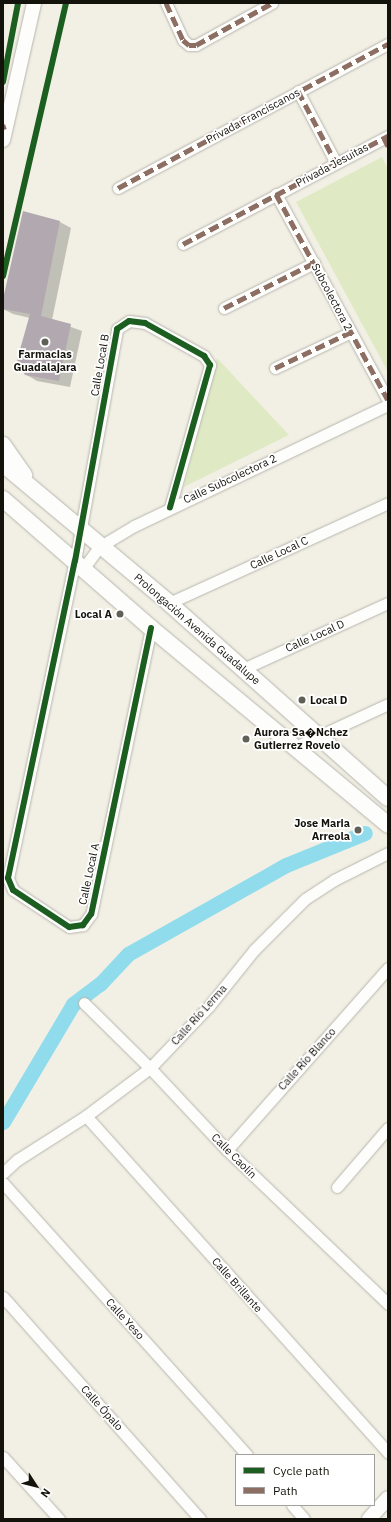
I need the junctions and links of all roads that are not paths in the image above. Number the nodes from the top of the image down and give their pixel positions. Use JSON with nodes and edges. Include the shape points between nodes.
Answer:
{"nodes":[{"id":1,"x":34,"y":3,"type":"edge"},
{"id":2,"x":166,"y":3,"type":"edge"},
{"id":3,"x":272,"y":3,"type":"edge"},
{"id":4,"x":259,"y":6,"type":"edge"},
{"id":5,"x":388,"y":44,"type":"edge"},
{"id":6,"x":298,"y":91,"type":"junction"},
{"id":7,"x":5,"y":126,"type":"edge"},
{"id":8,"x":3,"y":140,"type":"edge"},
{"id":9,"x":387,"y":140,"type":"edge"},
{"id":10,"x":336,"y":163,"type":"junction"},
{"id":11,"x":118,"y":188,"type":"dead end"},
{"id":12,"x":276,"y":194,"type":"junction"},
{"id":13,"x":183,"y":244,"type":"dead end"},
{"id":14,"x":314,"y":263,"type":"junction"},
{"id":15,"x":224,"y":308,"type":"dead end"},
{"id":16,"x":351,"y":332,"type":"junction"},
{"id":17,"x":275,"y":368,"type":"dead end"},
{"id":18,"x":388,"y":400,"type":"edge"},
{"id":19,"x":388,"y":405,"type":"edge"},
{"id":20,"x":3,"y":445,"type":"edge"},
{"id":21,"x":3,"y":464,"type":"edge"},
{"id":22,"x":38,"y":494,"type":"junction"},
{"id":23,"x":3,"y":500,"type":"edge"},
{"id":24,"x":388,"y":503,"type":"edge"},
{"id":25,"x":170,"y":507,"type":"junction"},
{"id":26,"x":80,"y":530,"type":"junction"},
{"id":27,"x":99,"y":546,"type":"junction"},
{"id":28,"x":79,"y":565,"type":"junction"},
{"id":29,"x":169,"y":603,"type":"junction"},
{"id":30,"x":388,"y":603,"type":"edge"},
{"id":31,"x":151,"y":628,"type":"junction"},
{"id":32,"x":243,"y":669,"type":"junction"},
{"id":33,"x":388,"y":704,"type":"edge"},
{"id":34,"x":319,"y":735,"type":"junction"},
{"id":35,"x":295,"y":747,"type":"junction"},
{"id":36,"x":388,"y":798,"type":"edge"},
{"id":37,"x":388,"y":825,"type":"edge"},
{"id":38,"x":388,"y":853,"type":"edge"},
{"id":39,"x":388,"y":968,"type":"edge"},
{"id":40,"x":84,"y":1003,"type":"dead end"},
{"id":41,"x":150,"y":1068,"type":"junction"},
{"id":42,"x":86,"y":1116,"type":"junction"},
{"id":43,"x":388,"y":1128,"type":"edge"},
{"id":44,"x":227,"y":1150,"type":"junction"},
{"id":45,"x":3,"y":1173,"type":"edge"},
{"id":46,"x":3,"y":1183,"type":"edge"},
{"id":47,"x":337,"y":1187,"type":"dead end"},
{"id":48,"x":3,"y":1297,"type":"edge"},
{"id":49,"x":388,"y":1304,"type":"edge"},
{"id":50,"x":388,"y":1453,"type":"edge"},
{"id":51,"x":246,"y":1454,"type":"edge"},
{"id":52,"x":3,"y":1457,"type":"edge"},
{"id":53,"x":388,"y":1498,"type":"edge"},
{"id":54,"x":293,"y":1506,"type":"edge"},
{"id":55,"x":59,"y":1519,"type":"edge"},
{"id":56,"x":200,"y":1519,"type":"edge"},
{"id":57,"x":304,"y":1519,"type":"edge"},
{"id":58,"x":369,"y":1519,"type":"edge"}],
"edges":[{"from":1,"to":7,"type":"street"},
{"from":2,"to":4,"type":"street","via":[[188,46],[196,45]]},
{"from":3,"to":4,"type":"street"},
{"from":5,"to":6,"type":"street","name":"Privada Franciscanos"},
{"from":6,"to":10,"type":"street"},
{"from":6,"to":11,"type":"street","name":"Privada Franciscanos"},
{"from":7,"to":8,"type":"street"},
{"from":9,"to":10,"type":"street","name":"Privada Jesuitas"},
{"from":10,"to":12,"type":"street","name":"Privada Jesuitas"},
{"from":12,"to":13,"type":"street","name":"Privada Jesuitas"},
{"from":12,"to":14,"type":"street","name":"Subcolectora 2"},
{"from":14,"to":15,"type":"street"},
{"from":14,"to":16,"type":"street","name":"Subcolectora 2"},
{"from":16,"to":17,"type":"street"},
{"from":16,"to":18,"type":"street","name":"Subcolectora 2"},
{"from":19,"to":25,"type":"street","name":"Calle Subcolectora 2"},
{"from":20,"to":22,"type":"main road"},
{"from":21,"to":22,"type":"main road","name":"Prolongación Avenida Guadalupe"},
{"from":22,"to":26,"type":"main road","name":"Prolongación Avenida Guadalupe"},
{"from":23,"to":28,"type":"main road"},
{"from":24,"to":29,"type":"street","name":"Calle Local C"},
{"from":25,"to":26,"type":"street","name":"Calle Local B","via":[[210,365],[204,356],[145,323],[129,321],[117,328]]},
{"from":25,"to":27,"type":"street","name":"Calle Subcolectora 2"},
{"from":26,"to":27,"type":"main road","name":"Prolongación Avenida Guadalupe"},
{"from":26,"to":28,"type":"street","name":"Calle Local B"},
{"from":27,"to":28,"type":"street","name":"Calle Subcolectora 2"},
{"from":27,"to":29,"type":"main road","name":"Prolongación Avenida Guadalupe"},
{"from":28,"to":31,"type":"main road"},
{"from":28,"to":31,"type":"street","name":"Calle Local A","via":[[8,878],[13,890],[69,928],[83,925],[91,914]]},
{"from":29,"to":32,"type":"main road","name":"Prolongación Avenida Guadalupe"},
{"from":30,"to":32,"type":"street","name":"Calle Local D"},
{"from":31,"to":35,"type":"main road"},
{"from":32,"to":34,"type":"main road","name":"Prolongación Avenida Guadalupe"},
{"from":33,"to":34,"type":"street"},
{"from":34,"to":35,"type":"street"},
{"from":34,"to":36,"type":"main road","name":"Prolongación Avenida Guadalupe"},
{"from":35,"to":37,"type":"main road"},
{"from":38,"to":41,"type":"street","name":"Calle Río Lerma","via":[[317,890],[291,910],[254,950],[209,1006]]},
{"from":39,"to":44,"type":"street","name":"Calle Río Blanco"},
{"from":40,"to":41,"type":"street","name":"Calle Caolín"},
{"from":41,"to":42,"type":"street","name":"Calle Río Lerma"},
{"from":41,"to":44,"type":"street","name":"Calle Caolín"},
{"from":42,"to":45,"type":"street","name":"Calle Río Lerma","via":[[39,1144]]},
{"from":42,"to":50,"type":"street","name":"Calle Brillante"},
{"from":43,"to":47,"type":"street"},
{"from":44,"to":49,"type":"street","name":"Calle Caolín"},
{"from":46,"to":51,"type":"street","name":"Calle Yeso"},
{"from":48,"to":56,"type":"street","name":"Calle Ópalo"},
{"from":52,"to":55,"type":"street"},
{"from":53,"to":58,"type":"street"},
{"from":54,"to":57,"type":"street"}]}
